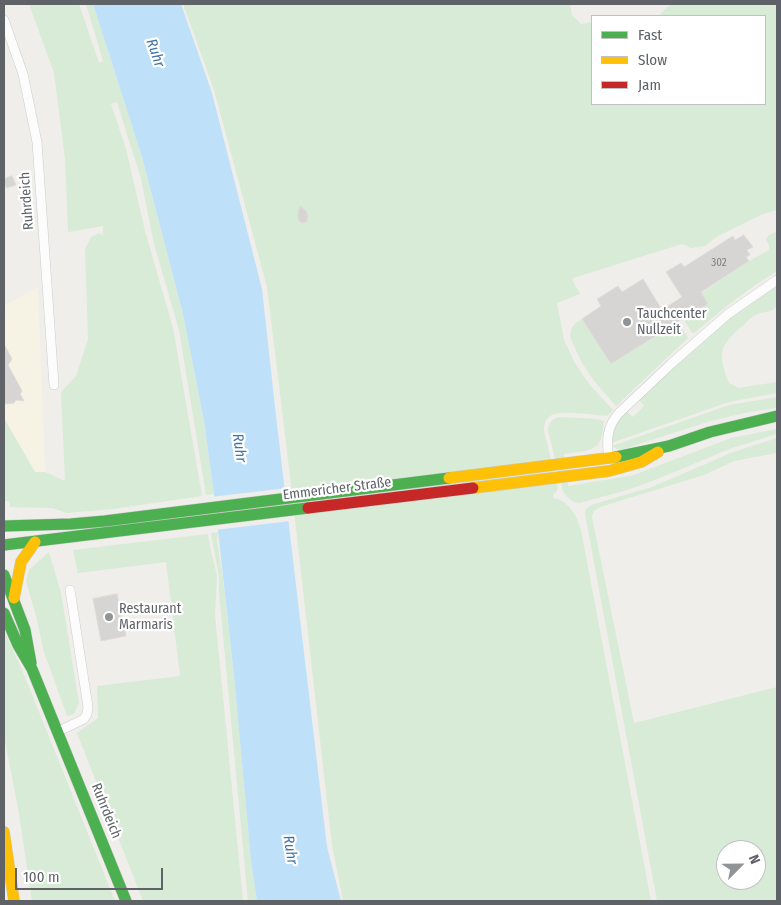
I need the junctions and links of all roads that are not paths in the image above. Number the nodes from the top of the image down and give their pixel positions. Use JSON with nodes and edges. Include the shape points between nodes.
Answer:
{"nodes":[{"id":1,"x":4,"y":20,"type":"edge"},
{"id":2,"x":777,"y":280,"type":"edge"},
{"id":3,"x":54,"y":384,"type":"dead end"},
{"id":4,"x":777,"y":416,"type":"edge"},
{"id":5,"x":668,"y":446,"type":"junction"},
{"id":6,"x":609,"y":458,"type":"junction"},
{"id":7,"x":4,"y":526,"type":"edge"},
{"id":8,"x":36,"y":542,"type":"junction"},
{"id":9,"x":4,"y":545,"type":"edge"},
{"id":10,"x":4,"y":575,"type":"edge"},
{"id":11,"x":70,"y":590,"type":"dead end"},
{"id":12,"x":14,"y":600,"type":"junction"},
{"id":13,"x":4,"y":613,"type":"edge"},
{"id":14,"x":32,"y":669,"type":"junction"},
{"id":15,"x":57,"y":732,"type":"junction"},
{"id":16,"x":4,"y":832,"type":"edge"},
{"id":17,"x":14,"y":901,"type":"edge"},
{"id":18,"x":126,"y":901,"type":"edge"}],
"edges":[{"from":1,"to":3,"type":"street","name":"Ruhrdeich","via":[[23,74],[37,142]]},
{"from":2,"to":6,"type":"street","via":[[728,314],[612,420],[607,436]]},
{"from":4,"to":5,"type":"main road","name":"Emmericher Straße"},
{"from":5,"to":6,"type":"main road","name":"Emmericher Straße"},
{"from":5,"to":8,"type":"main road","name":"Emmericher Straße","via":[[641,462],[609,471]]},
{"from":6,"to":7,"type":"main road","name":"Emmericher Straße","via":[[105,521]]},
{"from":8,"to":9,"type":"main road","name":"Emmericher Straße"},
{"from":8,"to":12,"type":"main road","via":[[21,562]]},
{"from":10,"to":12,"type":"main road","name":"Ruhrdeich"},
{"from":11,"to":15,"type":"street","via":[[88,707],[84,719]]},
{"from":12,"to":14,"type":"main road","name":"Ruhrdeich","via":[[25,630]]},
{"from":13,"to":14,"type":"main road","name":"Ruhrdeich"},
{"from":14,"to":15,"type":"main road","name":"Ruhrdeich"},
{"from":15,"to":18,"type":"main road","name":"Ruhrdeich"},
{"from":16,"to":17,"type":"main road"}]}
